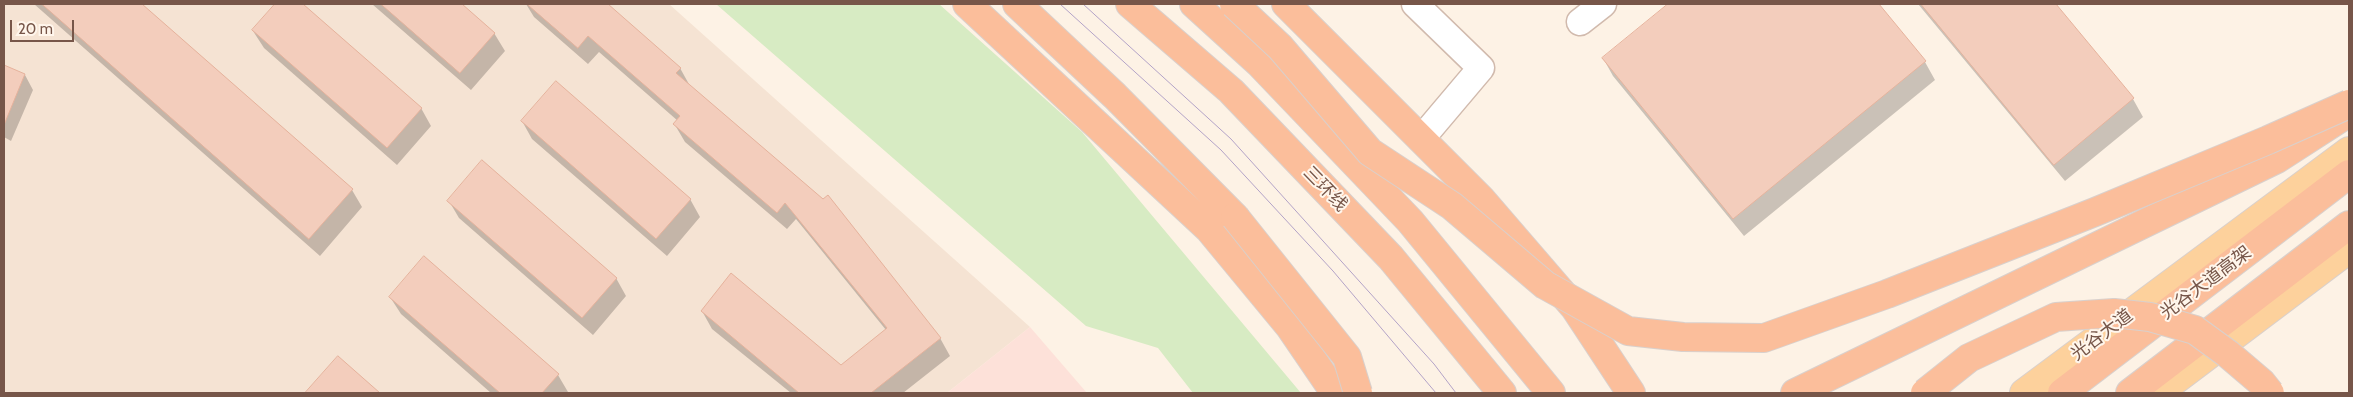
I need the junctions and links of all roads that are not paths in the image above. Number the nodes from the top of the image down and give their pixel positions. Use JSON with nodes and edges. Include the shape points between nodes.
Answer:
{"nodes":[{"id":1,"x":967,"y":4,"type":"edge"},
{"id":2,"x":997,"y":4,"type":"edge"},
{"id":3,"x":1017,"y":4,"type":"edge"},
{"id":4,"x":1130,"y":4,"type":"edge"},
{"id":5,"x":1194,"y":4,"type":"edge"},
{"id":6,"x":1234,"y":4,"type":"edge"},
{"id":7,"x":1286,"y":4,"type":"edge"},
{"id":8,"x":1415,"y":4,"type":"edge"},
{"id":9,"x":1603,"y":4,"type":"edge"},
{"id":10,"x":1580,"y":22,"type":"dead end"},
{"id":11,"x":1048,"y":78,"type":"junction"},
{"id":12,"x":2349,"y":104,"type":"edge"},
{"id":13,"x":2349,"y":112,"type":"edge"},
{"id":14,"x":1421,"y":139,"type":"junction"},
{"id":15,"x":2349,"y":151,"type":"edge"},
{"id":16,"x":1370,"y":152,"type":"junction"},
{"id":17,"x":2349,"y":174,"type":"edge"},
{"id":18,"x":2349,"y":225,"type":"edge"},
{"id":19,"x":2349,"y":248,"type":"edge"},
{"id":20,"x":1290,"y":328,"type":"junction"},
{"id":21,"x":1346,"y":357,"type":"junction"},
{"id":22,"x":1335,"y":393,"type":"edge"},
{"id":23,"x":1358,"y":393,"type":"edge"},
{"id":24,"x":1371,"y":393,"type":"edge"},
{"id":25,"x":1502,"y":393,"type":"edge"},
{"id":26,"x":1551,"y":393,"type":"edge"},
{"id":27,"x":1571,"y":393,"type":"edge"},
{"id":28,"x":1631,"y":393,"type":"edge"},
{"id":29,"x":1795,"y":393,"type":"edge"},
{"id":30,"x":1925,"y":393,"type":"edge"},
{"id":31,"x":2024,"y":393,"type":"edge"},
{"id":32,"x":2062,"y":393,"type":"edge"},
{"id":33,"x":2130,"y":393,"type":"edge"},
{"id":34,"x":2158,"y":393,"type":"edge"},
{"id":35,"x":2270,"y":393,"type":"edge"}],
"edges":[{"from":1,"to":11,"type":"highway"},
{"from":2,"to":11,"type":"highway"},
{"from":3,"to":21,"type":"highway","bridge":true,"via":[[1235,216]]},
{"from":4,"to":25,"type":"highway","name":"三环线","via":[[1231,91],[1391,258]]},
{"from":5,"to":26,"type":"highway","via":[[1260,64],[1410,222]]},
{"from":6,"to":16,"type":"highway","bridge":true,"via":[[1280,48]]},
{"from":7,"to":14,"type":"highway"},
{"from":8,"to":14,"type":"street","via":[[1481,68]]},
{"from":9,"to":10,"type":"street"},
{"from":11,"to":20,"type":"highway","via":[[1209,229]]},
{"from":12,"to":16,"type":"highway","bridge":true,"via":[[2086,216],[1764,338],[1683,338],[1628,331],[1545,285],[1452,206]]},
{"from":13,"to":29,"type":"highway","via":[[2277,159]]},
{"from":14,"to":28,"type":"highway","via":[[1481,199],[1575,308]]},
{"from":15,"to":31,"type":"main road","name":"光谷大道"},
{"from":16,"to":27,"type":"highway","bridge":true},
{"from":17,"to":32,"type":"highway","name":"光谷大道高架"},
{"from":18,"to":33,"type":"highway"},
{"from":19,"to":34,"type":"main road"},
{"from":20,"to":22,"type":"highway"},
{"from":20,"to":24,"type":"highway"},
{"from":21,"to":23,"type":"highway","bridge":true},
{"from":21,"to":24,"type":"highway","bridge":true},
{"from":30,"to":35,"type":"highway","bridge":true,"via":[[1969,358],[2056,317],[2114,313],[2150,317],[2195,330],[2249,371]]}]}
